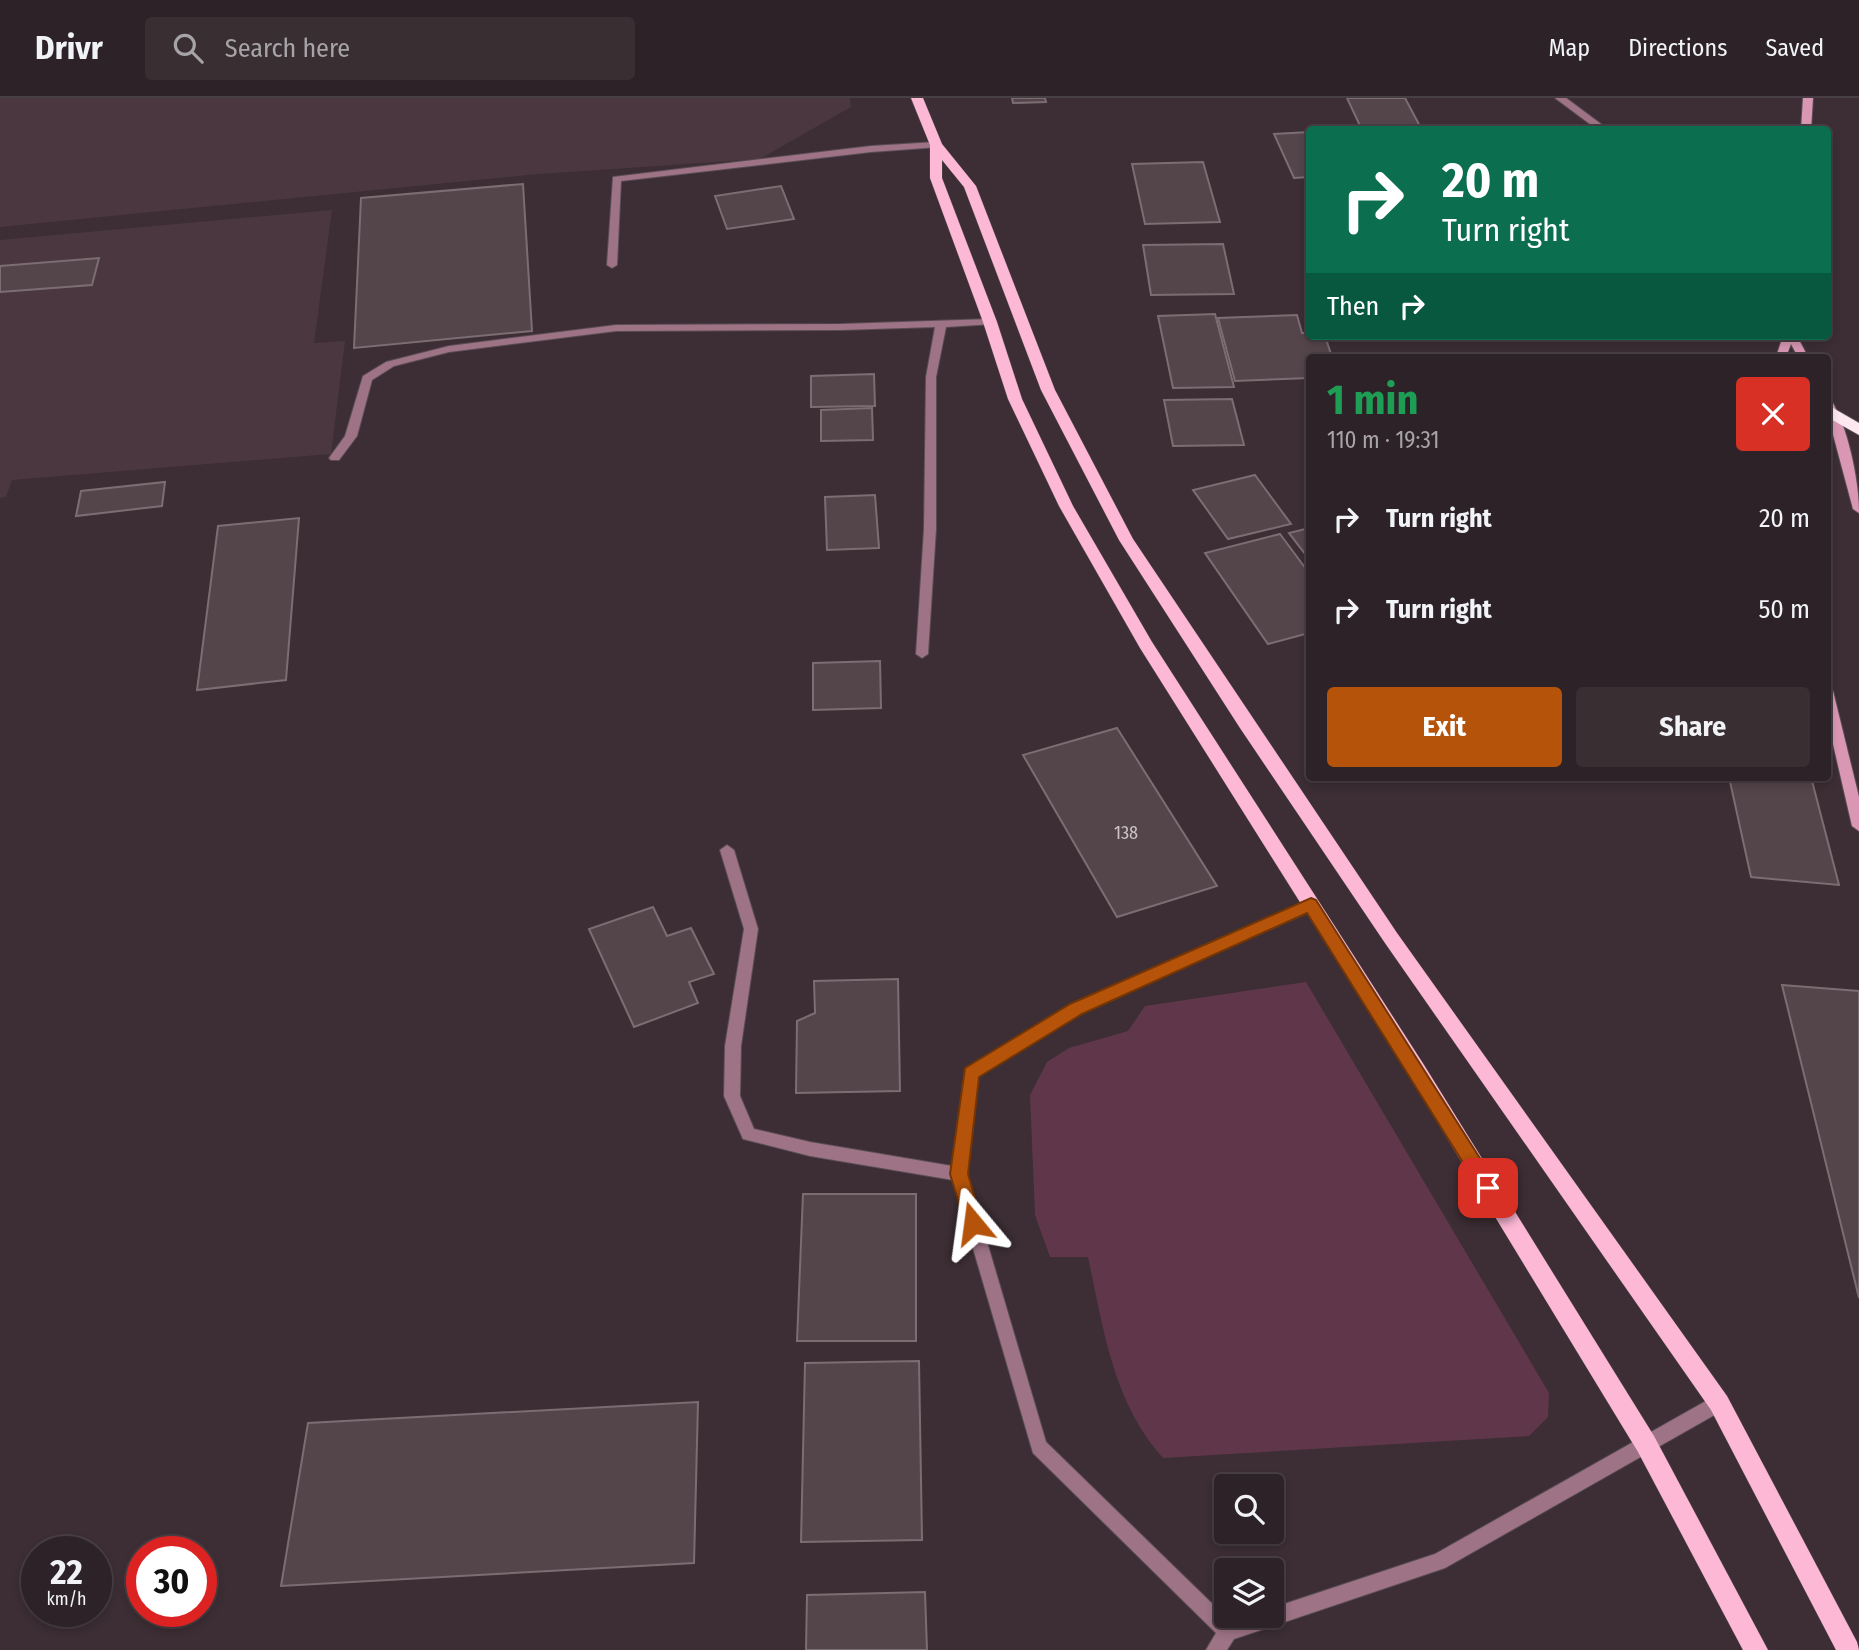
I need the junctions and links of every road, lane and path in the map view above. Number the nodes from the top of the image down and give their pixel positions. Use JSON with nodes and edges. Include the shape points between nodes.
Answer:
{"nodes":[{"id":1,"x":1560,"y":98,"type":"edge"},
{"id":2,"x":1808,"y":98,"type":"edge"},
{"id":3,"x":918,"y":99,"type":"edge"},
{"id":4,"x":1599,"y":126,"type":"edge"},
{"id":5,"x":1806,"y":126,"type":"edge"},
{"id":6,"x":936,"y":145,"type":"junction"},
{"id":7,"x":612,"y":265,"type":"dead end"},
{"id":8,"x":990,"y":322,"type":"junction"},
{"id":9,"x":942,"y":324,"type":"junction"},
{"id":10,"x":1831,"y":409,"type":"edge"},
{"id":11,"x":1831,"y":411,"type":"edge"},
{"id":12,"x":1859,"y":430,"type":"edge"},
{"id":13,"x":335,"y":458,"type":"dead end"},
{"id":14,"x":1859,"y":509,"type":"edge"},
{"id":15,"x":922,"y":654,"type":"dead end"},
{"id":16,"x":1831,"y":708,"type":"edge"},
{"id":17,"x":1859,"y":826,"type":"edge"},
{"id":18,"x":727,"y":850,"type":"dead end"},
{"id":19,"x":1311,"y":905,"type":"junction"},
{"id":20,"x":959,"y":1174,"type":"junction"},
{"id":21,"x":1719,"y":1403,"type":"junction"},
{"id":22,"x":1646,"y":1444,"type":"junction"},
{"id":23,"x":1228,"y":1632,"type":"junction"},
{"id":24,"x":1215,"y":1650,"type":"edge"},
{"id":25,"x":1756,"y":1650,"type":"edge"},
{"id":26,"x":1849,"y":1650,"type":"edge"}],
"edges":[{"from":1,"to":4,"type":"street"},
{"from":2,"to":5,"type":"street"},
{"from":3,"to":6,"type":"main road"},
{"from":6,"to":7,"type":"street","via":[[616,179]]},
{"from":6,"to":8,"type":"main road","via":[[936,178]]},
{"from":6,"to":21,"type":"main road","via":[[970,186],[1048,390],[1126,540],[1391,938]]},
{"from":8,"to":9,"type":"street"},
{"from":8,"to":19,"type":"main road","via":[[1016,399],[1066,506],[1146,644]]},
{"from":9,"to":13,"type":"street","via":[[617,328],[449,349],[390,364],[367,378],[351,436]]},
{"from":9,"to":15,"type":"street","via":[[931,377],[930,529]]},
{"from":10,"to":12,"type":"highway"},
{"from":11,"to":14,"type":"street"},
{"from":16,"to":17,"type":"street"},
{"from":18,"to":20,"type":"street","via":[[751,929],[733,1046],[732,1096],[749,1134]]},
{"from":19,"to":20,"type":"street","via":[[1076,1009],[971,1073]]},
{"from":19,"to":22,"type":"main road"},
{"from":20,"to":23,"type":"street","via":[[1039,1447]]},
{"from":21,"to":22,"type":"street"},
{"from":21,"to":26,"type":"main road"},
{"from":22,"to":23,"type":"street","via":[[1439,1562]]},
{"from":22,"to":25,"type":"main road"},
{"from":23,"to":24,"type":"street"}]}
